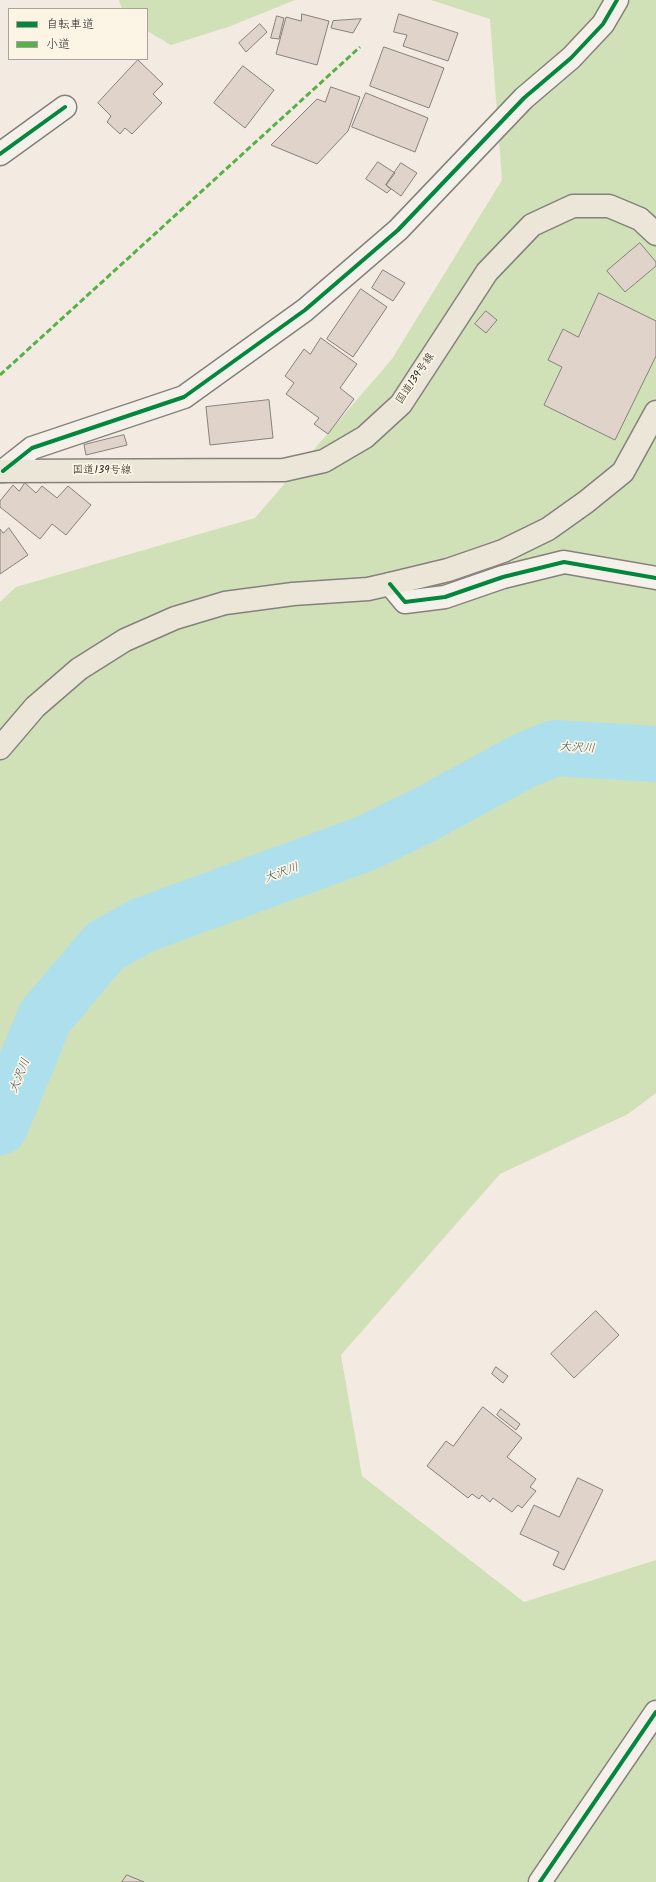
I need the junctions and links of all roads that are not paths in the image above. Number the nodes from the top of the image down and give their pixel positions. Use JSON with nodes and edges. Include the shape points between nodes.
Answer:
{"nodes":[{"id":1,"x":617,"y":0,"type":"edge"},
{"id":2,"x":65,"y":107,"type":"dead end"},
{"id":3,"x":0,"y":154,"type":"edge"},
{"id":4,"x":656,"y":234,"type":"edge"},
{"id":5,"x":656,"y":412,"type":"edge"},
{"id":6,"x":2,"y":471,"type":"edge"},
{"id":7,"x":656,"y":578,"type":"edge"},
{"id":8,"x":390,"y":584,"type":"junction"},
{"id":9,"x":0,"y":748,"type":"edge"},
{"id":10,"x":656,"y":1712,"type":"edge"},
{"id":11,"x":540,"y":1882,"type":"edge"}],
"edges":[{"from":1,"to":6,"type":"street","via":[[603,24],[571,58],[524,98],[398,230],[305,310],[184,396],[32,448]]},
{"from":2,"to":3,"type":"street"},
{"from":4,"to":6,"type":"highway","name":"国道139号線","via":[[640,219],[608,206],[573,206],[532,225],[487,272],[401,404],[365,437],[324,461],[284,470]]},
{"from":5,"to":8,"type":"highway","via":[[623,472],[548,529],[483,558],[448,570]]},
{"from":7,"to":8,"type":"street","via":[[564,562],[503,577],[445,598],[405,602]]},
{"from":8,"to":9,"type":"highway","via":[[368,589],[293,594],[225,603],[175,618],[125,640],[79,669],[35,707]]},
{"from":10,"to":11,"type":"street"}]}
